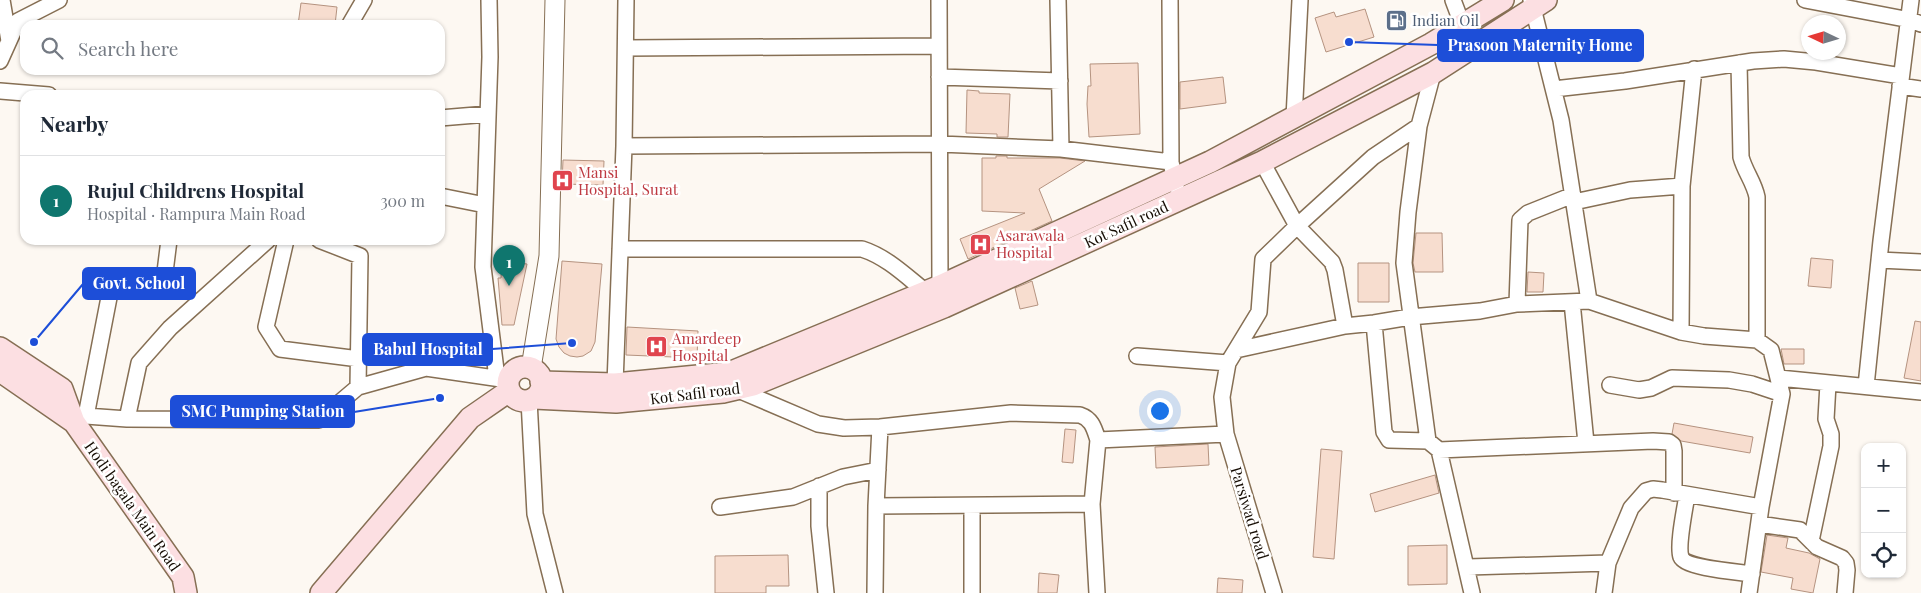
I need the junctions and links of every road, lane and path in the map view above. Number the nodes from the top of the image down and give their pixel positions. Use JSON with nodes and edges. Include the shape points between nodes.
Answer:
{"nodes":[{"id":1,"x":2,"y":0,"type":"edge"},
{"id":2,"x":59,"y":0,"type":"edge"},
{"id":3,"x":364,"y":0,"type":"edge"},
{"id":4,"x":489,"y":0,"type":"edge"},
{"id":5,"x":555,"y":0,"type":"edge"},
{"id":6,"x":626,"y":0,"type":"edge"},
{"id":7,"x":938,"y":0,"type":"edge"},
{"id":8,"x":1058,"y":0,"type":"edge"},
{"id":9,"x":1170,"y":0,"type":"edge"},
{"id":10,"x":1300,"y":0,"type":"edge"},
{"id":11,"x":1453,"y":0,"type":"edge"},
{"id":12,"x":1502,"y":0,"type":"edge"},
{"id":13,"x":1805,"y":0,"type":"edge"},
{"id":14,"x":1911,"y":0,"type":"edge"},
{"id":15,"x":1537,"y":2,"type":"edge"},
{"id":16,"x":1851,"y":4,"type":"edge"},
{"id":17,"x":352,"y":20,"type":"edge"},
{"id":18,"x":1916,"y":22,"type":"edge"},
{"id":19,"x":1463,"y":25,"type":"junction"},
{"id":20,"x":9,"y":41,"type":"junction"},
{"id":21,"x":939,"y":46,"type":"junction"},
{"id":22,"x":626,"y":48,"type":"junction"},
{"id":23,"x":1471,"y":48,"type":"junction"},
{"id":24,"x":0,"y":61,"type":"edge"},
{"id":25,"x":1739,"y":62,"type":"junction"},
{"id":26,"x":1694,"y":69,"type":"junction"},
{"id":27,"x":1433,"y":73,"type":"junction"},
{"id":28,"x":939,"y":77,"type":"junction"},
{"id":29,"x":1060,"y":81,"type":"junction"},
{"id":30,"x":1900,"y":81,"type":"junction"},
{"id":31,"x":1554,"y":89,"type":"junction"},
{"id":32,"x":1921,"y":89,"type":"edge"},
{"id":33,"x":0,"y":91,"type":"edge"},
{"id":34,"x":20,"y":93,"type":"edge"},
{"id":35,"x":488,"y":114,"type":"junction"},
{"id":36,"x":445,"y":118,"type":"edge"},
{"id":37,"x":1294,"y":118,"type":"junction"},
{"id":38,"x":1419,"y":126,"type":"junction"},
{"id":39,"x":940,"y":144,"type":"junction"},
{"id":40,"x":624,"y":146,"type":"junction"},
{"id":41,"x":1061,"y":149,"type":"junction"},
{"id":42,"x":1262,"y":162,"type":"junction"},
{"id":43,"x":1173,"y":170,"type":"junction"},
{"id":44,"x":1682,"y":186,"type":"junction"},
{"id":45,"x":445,"y":197,"type":"edge"},
{"id":46,"x":1574,"y":198,"type":"junction"},
{"id":47,"x":1178,"y":200,"type":"junction"},
{"id":48,"x":485,"y":205,"type":"junction"},
{"id":49,"x":1297,"y":226,"type":"junction"},
{"id":50,"x":168,"y":245,"type":"edge"},
{"id":51,"x":262,"y":245,"type":"edge"},
{"id":52,"x":285,"y":245,"type":"edge"},
{"id":53,"x":332,"y":245,"type":"edge"},
{"id":54,"x":620,"y":249,"type":"junction"},
{"id":55,"x":1879,"y":260,"type":"junction"},
{"id":56,"x":1921,"y":262,"type":"edge"},
{"id":57,"x":112,"y":282,"type":"dead end"},
{"id":58,"x":163,"y":288,"type":"dead end"},
{"id":59,"x":933,"y":289,"type":"junction"},
{"id":60,"x":1588,"y":301,"type":"junction"},
{"id":61,"x":1572,"y":302,"type":"junction"},
{"id":62,"x":1517,"y":304,"type":"junction"},
{"id":63,"x":944,"y":307,"type":"junction"},
{"id":64,"x":1410,"y":317,"type":"junction"},
{"id":65,"x":1374,"y":323,"type":"junction"},
{"id":66,"x":1345,"y":326,"type":"junction"},
{"id":67,"x":1681,"y":332,"type":"junction"},
{"id":68,"x":1757,"y":340,"type":"junction"},
{"id":69,"x":0,"y":348,"type":"edge"},
{"id":70,"x":1136,"y":356,"type":"dead end"},
{"id":71,"x":1232,"y":357,"type":"junction"},
{"id":72,"x":359,"y":359,"type":"junction"},
{"id":73,"x":0,"y":371,"type":"edge"},
{"id":74,"x":1779,"y":378,"type":"junction"},
{"id":75,"x":505,"y":383,"type":"junction"},
{"id":76,"x":615,"y":384,"type":"junction"},
{"id":77,"x":1828,"y":384,"type":"junction"},
{"id":78,"x":1610,"y":385,"type":"dead end"},
{"id":79,"x":1866,"y":386,"type":"junction"},
{"id":80,"x":358,"y":387,"type":"junction"},
{"id":81,"x":534,"y":387,"type":"junction"},
{"id":82,"x":736,"y":389,"type":"junction"},
{"id":83,"x":1921,"y":392,"type":"edge"},
{"id":84,"x":1782,"y":394,"type":"junction"},
{"id":85,"x":80,"y":419,"type":"junction"},
{"id":86,"x":127,"y":419,"type":"junction"},
{"id":87,"x":880,"y":427,"type":"junction"},
{"id":88,"x":1226,"y":434,"type":"junction"},
{"id":89,"x":1098,"y":440,"type":"junction"},
{"id":90,"x":1586,"y":444,"type":"junction"},
{"id":91,"x":1434,"y":445,"type":"junction"},
{"id":92,"x":878,"y":470,"type":"junction"},
{"id":93,"x":819,"y":486,"type":"junction"},
{"id":94,"x":1681,"y":494,"type":"junction"},
{"id":95,"x":1092,"y":504,"type":"junction"},
{"id":96,"x":876,"y":506,"type":"junction"},
{"id":97,"x":972,"y":506,"type":"junction"},
{"id":98,"x":720,"y":507,"type":"dead end"},
{"id":99,"x":1761,"y":507,"type":"junction"},
{"id":100,"x":1759,"y":524,"type":"junction"},
{"id":101,"x":1811,"y":541,"type":"junction"},
{"id":102,"x":1608,"y":563,"type":"junction"},
{"id":103,"x":1468,"y":567,"type":"junction"},
{"id":104,"x":1752,"y":574,"type":"junction"},
{"id":105,"x":186,"y":593,"type":"edge"},
{"id":106,"x":321,"y":593,"type":"edge"},
{"id":107,"x":555,"y":593,"type":"edge"},
{"id":108,"x":826,"y":593,"type":"edge"},
{"id":109,"x":875,"y":593,"type":"edge"},
{"id":110,"x":972,"y":593,"type":"edge"},
{"id":111,"x":1097,"y":593,"type":"edge"},
{"id":112,"x":1274,"y":593,"type":"edge"},
{"id":113,"x":1472,"y":593,"type":"edge"},
{"id":114,"x":1604,"y":593,"type":"edge"},
{"id":115,"x":1749,"y":593,"type":"edge"},
{"id":116,"x":1845,"y":593,"type":"edge"}],
"edges":[{"from":1,"to":20,"type":"street"},
{"from":2,"to":20,"type":"street","via":[[18,21]]},
{"from":3,"to":17,"type":"street"},
{"from":4,"to":35,"type":"street"},
{"from":5,"to":81,"type":"street","via":[[549,256]]},
{"from":6,"to":22,"type":"street"},
{"from":7,"to":21,"type":"street"},
{"from":8,"to":29,"type":"street"},
{"from":9,"to":43,"type":"street"},
{"from":10,"to":37,"type":"street"},
{"from":11,"to":19,"type":"street"},
{"from":12,"to":19,"type":"main road","name":"Kot Safil road"},
{"from":13,"to":16,"type":"street"},
{"from":14,"to":18,"type":"street"},
{"from":15,"to":23,"type":"main road","name":"Kot Safil road"},
{"from":15,"to":31,"type":"street"},
{"from":16,"to":18,"type":"street"},
{"from":18,"to":30,"type":"street"},
{"from":19,"to":23,"type":"street"},
{"from":19,"to":37,"type":"main road","name":"Kot Safil road"},
{"from":20,"to":24,"type":"street"},
{"from":21,"to":22,"type":"street"},
{"from":21,"to":28,"type":"street"},
{"from":22,"to":40,"type":"street"},
{"from":23,"to":27,"type":"main road","name":"Kot Safil road"},
{"from":25,"to":26,"type":"street"},
{"from":25,"to":30,"type":"street","via":[[1784,59],[1816,62]]},
{"from":25,"to":68,"type":"street","via":[[1741,157],[1758,197]]},
{"from":26,"to":31,"type":"street"},
{"from":26,"to":44,"type":"street"},
{"from":27,"to":38,"type":"street"},
{"from":27,"to":42,"type":"main road","name":"Kot Safil road"},
{"from":28,"to":29,"type":"street"},
{"from":28,"to":39,"type":"street"},
{"from":29,"to":41,"type":"street"},
{"from":30,"to":32,"type":"street"},
{"from":30,"to":55,"type":"street"},
{"from":31,"to":46,"type":"street"},
{"from":33,"to":34,"type":"street"},
{"from":35,"to":36,"type":"street"},
{"from":35,"to":48,"type":"street"},
{"from":37,"to":43,"type":"main road","name":"Kot Safil road"},
{"from":38,"to":49,"type":"street","via":[[1373,157]]},
{"from":38,"to":64,"type":"street","via":[[1404,263]]},
{"from":39,"to":40,"type":"street"},
{"from":39,"to":41,"type":"street"},
{"from":39,"to":59,"type":"street"},
{"from":40,"to":54,"type":"street"},
{"from":41,"to":43,"type":"street"},
{"from":42,"to":47,"type":"main road","name":"Kot Safil road"},
{"from":42,"to":49,"type":"street"},
{"from":43,"to":47,"type":"street"},
{"from":43,"to":59,"type":"main road","name":"Kot Safil road"},
{"from":44,"to":46,"type":"street"},
{"from":44,"to":67,"type":"street"},
{"from":45,"to":48,"type":"street"},
{"from":46,"to":60,"type":"street"},
{"from":46,"to":62,"type":"street","via":[[1528,213],[1520,220]]},
{"from":47,"to":63,"type":"main road","name":"Kot Safil road"},
{"from":48,"to":75,"type":"street","via":[[483,267]]},
{"from":49,"to":66,"type":"street","via":[[1332,262]]},
{"from":49,"to":71,"type":"street","via":[[1263,259],[1259,312]]},
{"from":50,"to":58,"type":"street"},
{"from":51,"to":86,"type":"street","via":[[170,328],[139,363]]},
{"from":52,"to":72,"type":"street","via":[[266,327],[280,349]]},
{"from":53,"to":72,"type":"street","via":[[360,256]]},
{"from":54,"to":59,"type":"street","via":[[862,249],[873,252]]},
{"from":54,"to":76,"type":"street"},
{"from":55,"to":56,"type":"street"},
{"from":55,"to":79,"type":"street"},
{"from":57,"to":85,"type":"street"},
{"from":59,"to":63,"type":"street"},
{"from":59,"to":76,"type":"main road","name":"Kot Safil road","via":[[729,373]]},
{"from":60,"to":61,"type":"street"},
{"from":60,"to":67,"type":"street"},
{"from":61,"to":62,"type":"street"},
{"from":61,"to":90,"type":"street"},
{"from":62,"to":64,"type":"street"},
{"from":63,"to":82,"type":"main road","name":"Kot Safil road"},
{"from":64,"to":65,"type":"street"},
{"from":64,"to":91,"type":"street"},
{"from":65,"to":66,"type":"street"},
{"from":65,"to":91,"type":"street","via":[[1384,432],[1389,440]]},
{"from":66,"to":71,"type":"street"},
{"from":67,"to":68,"type":"street"},
{"from":68,"to":74,"type":"street","via":[[1771,350]]},
{"from":69,"to":85,"type":"main road","name":"Hodi bagala Main Road","via":[[62,389]]},
{"from":70,"to":71,"type":"street"},
{"from":71,"to":88,"type":"street","name":"Parsiwad road","via":[[1222,398]]},
{"from":72,"to":80,"type":"street"},
{"from":73,"to":85,"type":"main road","name":"Hodi bagala Main Road"},
{"from":74,"to":77,"type":"street"},
{"from":74,"to":84,"type":"street"},
{"from":75,"to":80,"type":"street","via":[[426,368]]},
{"from":75,"to":81,"type":"main road","via":[[518,399]]},
{"from":75,"to":81,"type":"main road","via":[[520,368]]},
{"from":75,"to":106,"type":"main road","via":[[470,418]]},
{"from":76,"to":81,"type":"main road","name":"Kot Safil road"},
{"from":77,"to":79,"type":"street"},
{"from":77,"to":101,"type":"street","via":[[1826,419],[1831,446]]},
{"from":78,"to":84,"type":"street","via":[[1639,390],[1652,388],[1672,378],[1729,380]]},
{"from":79,"to":83,"type":"street"},
{"from":80,"to":86,"type":"street","via":[[319,420]]},
{"from":81,"to":82,"type":"main road","name":"Kot Safil road","via":[[616,402]]},
{"from":81,"to":107,"type":"street","via":[[535,514]]},
{"from":82,"to":87,"type":"street","via":[[818,424],[844,428]]},
{"from":84,"to":99,"type":"street"},
{"from":85,"to":86,"type":"street"},
{"from":85,"to":105,"type":"main road","name":"Hodi bagala Main Road","via":[[183,576]]},
{"from":87,"to":89,"type":"street","via":[[1011,413],[1080,415],[1092,423]]},
{"from":87,"to":92,"type":"street"},
{"from":88,"to":89,"type":"street"},
{"from":88,"to":112,"type":"street","name":"Parsiwad road"},
{"from":89,"to":95,"type":"street"},
{"from":90,"to":91,"type":"street"},
{"from":90,"to":94,"type":"street","via":[[1669,442],[1673,445]]},
{"from":91,"to":103,"type":"street"},
{"from":92,"to":93,"type":"street"},
{"from":92,"to":96,"type":"street"},
{"from":93,"to":98,"type":"street","via":[[793,497]]},
{"from":93,"to":108,"type":"street","via":[[819,526]]},
{"from":94,"to":99,"type":"street"},
{"from":94,"to":102,"type":"street","via":[[1653,489],[1640,496],[1631,508]]},
{"from":94,"to":104,"type":"street","via":[[1681,559],[1698,566]]},
{"from":95,"to":97,"type":"street"},
{"from":95,"to":111,"type":"street"},
{"from":96,"to":97,"type":"street"},
{"from":96,"to":109,"type":"street"},
{"from":97,"to":110,"type":"street"},
{"from":99,"to":100,"type":"street"},
{"from":100,"to":101,"type":"street","via":[[1794,528],[1806,534]]},
{"from":100,"to":104,"type":"street"},
{"from":101,"to":116,"type":"street","via":[[1846,563]]},
{"from":102,"to":103,"type":"street"},
{"from":102,"to":114,"type":"street"},
{"from":103,"to":113,"type":"street"},
{"from":104,"to":115,"type":"street"}]}
